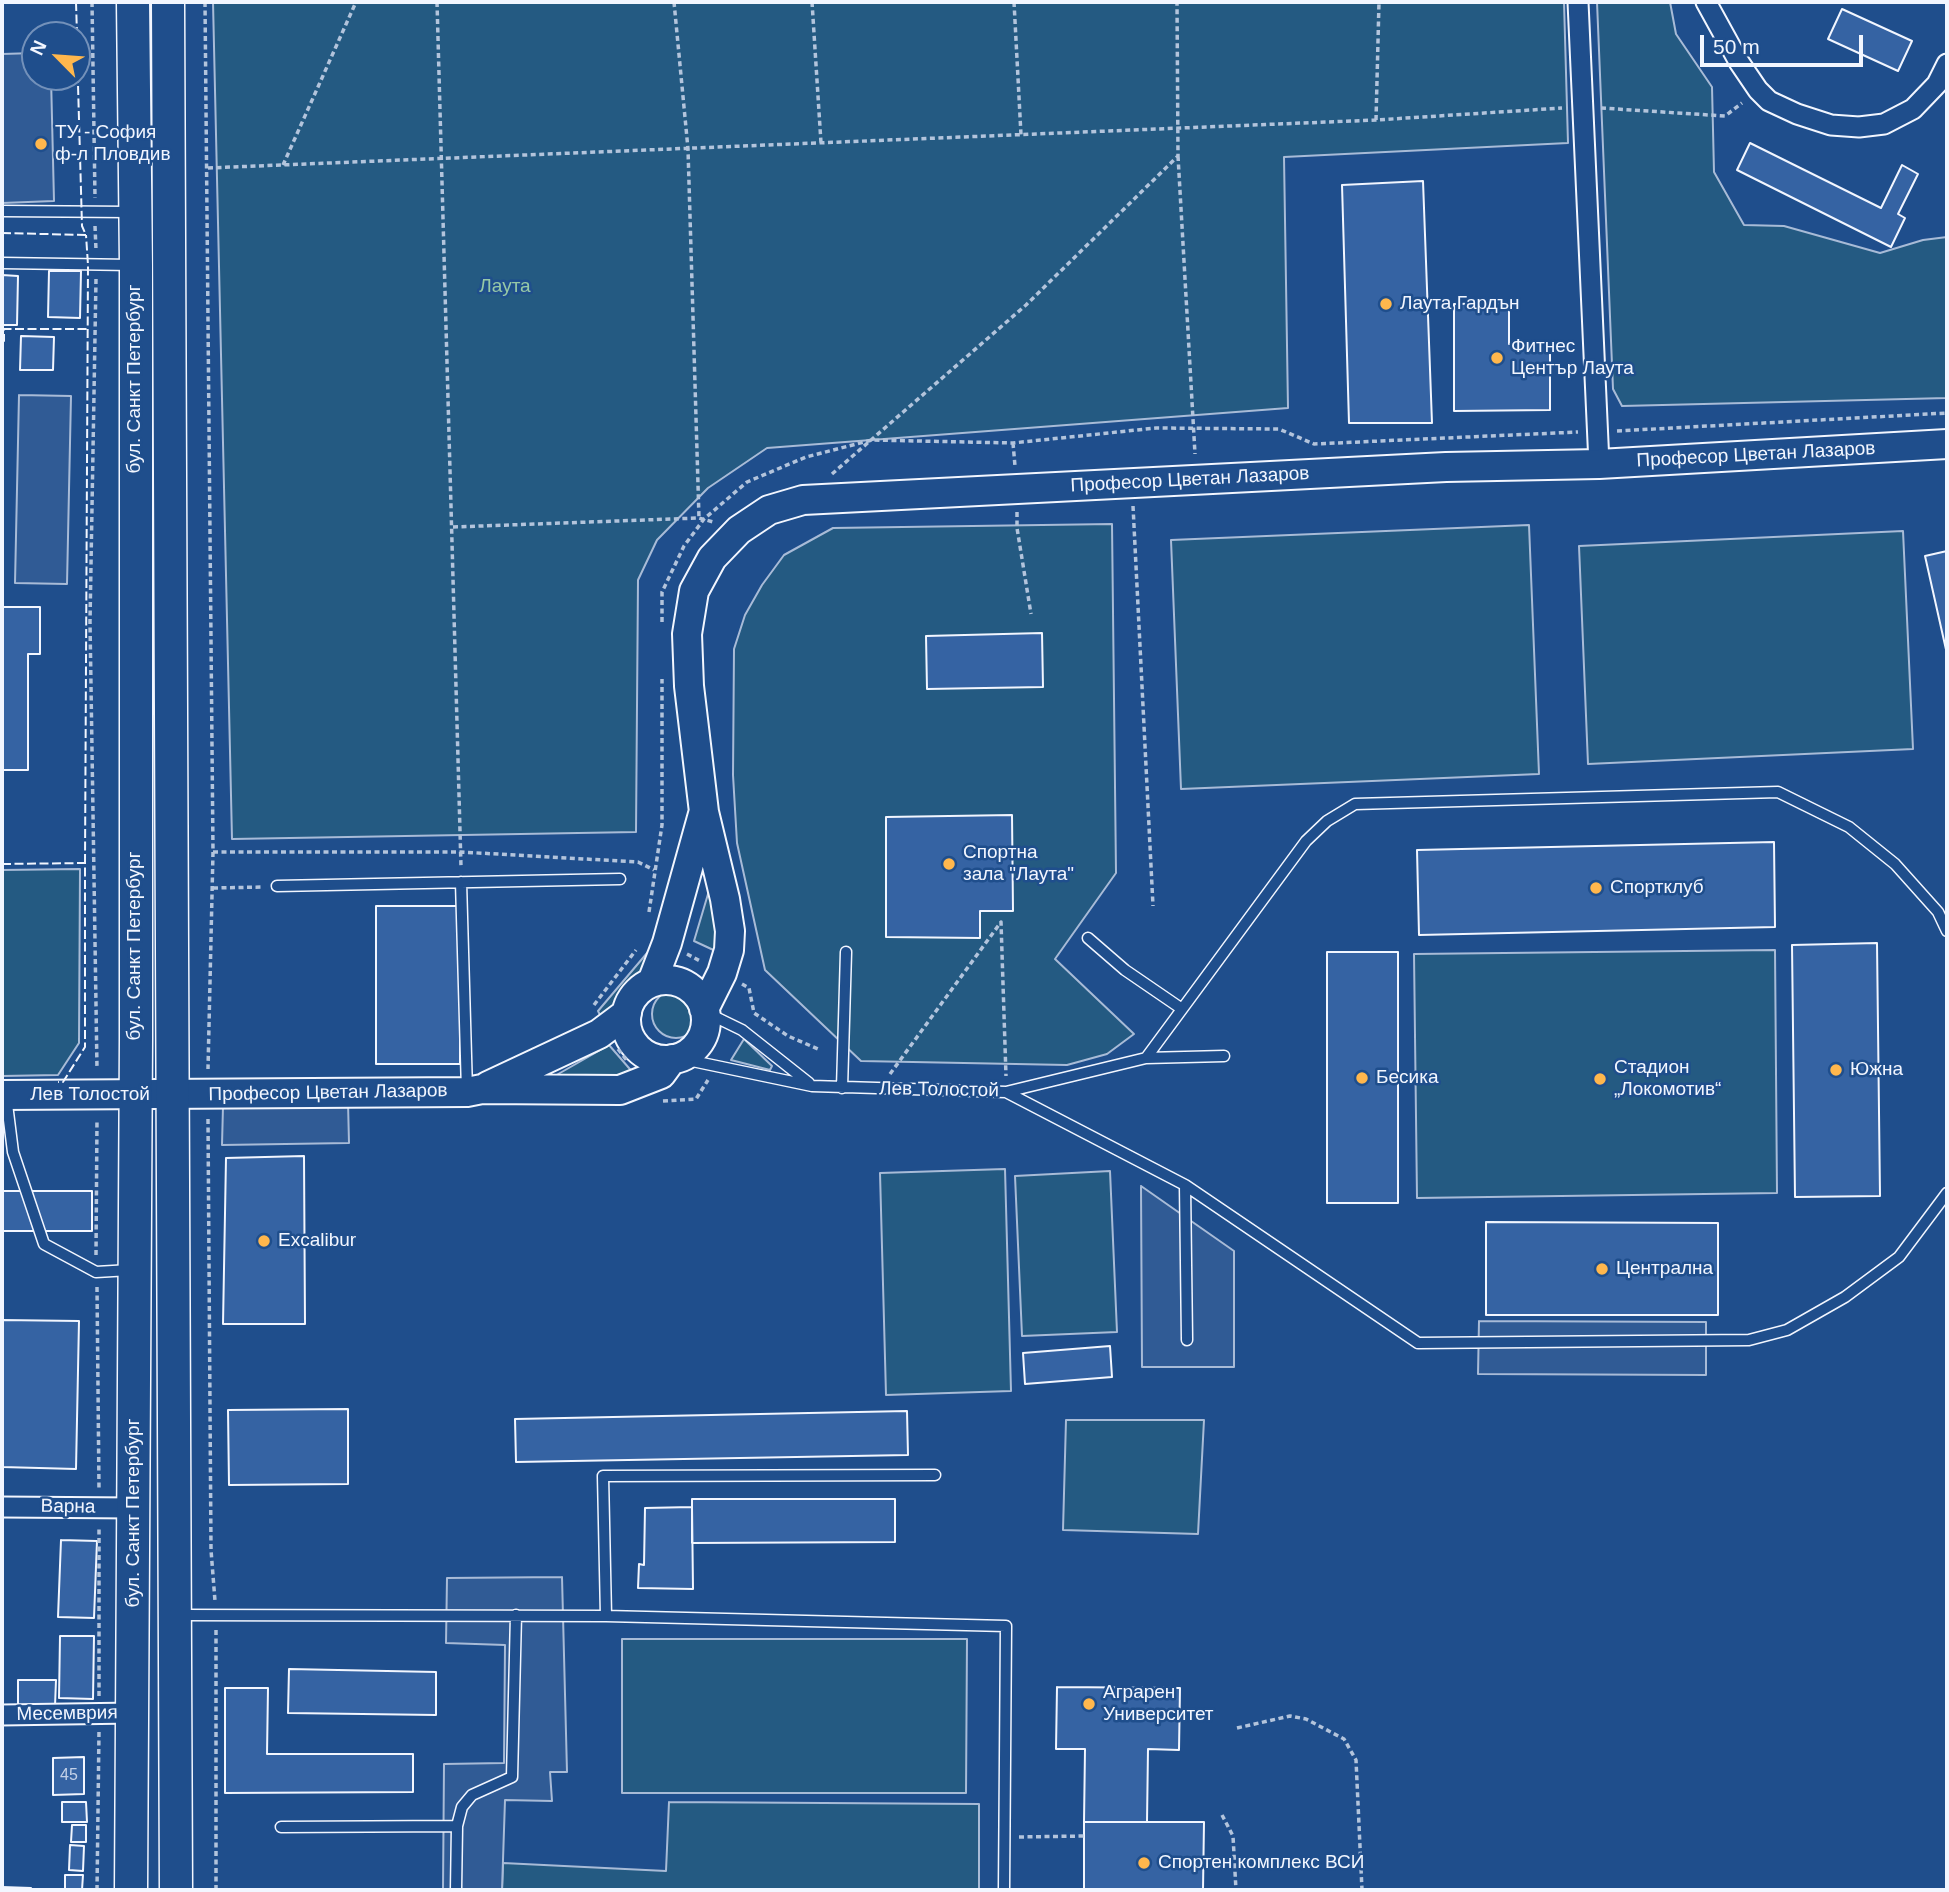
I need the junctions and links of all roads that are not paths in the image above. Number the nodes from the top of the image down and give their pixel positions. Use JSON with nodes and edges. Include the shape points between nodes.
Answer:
{"nodes":[{"id":1,"x":134,"y":2,"type":"edge"},
{"id":2,"x":168,"y":2,"type":"edge"},
{"id":3,"x":1578,"y":2,"type":"edge"},
{"id":4,"x":1706,"y":2,"type":"edge"},
{"id":5,"x":1947,"y":64,"type":"edge"},
{"id":6,"x":2,"y":211,"type":"edge"},
{"id":7,"x":134,"y":212,"type":"junction"},
{"id":8,"x":2,"y":263,"type":"edge"},
{"id":9,"x":136,"y":265,"type":"junction"},
{"id":10,"x":1947,"y":444,"type":"edge"},
{"id":11,"x":1600,"y":464,"type":"junction"},
{"id":12,"x":704,"y":812,"type":"junction"},
{"id":13,"x":620,"y":879,"type":"dead end"},
{"id":14,"x":461,"y":882,"type":"junction"},
{"id":15,"x":277,"y":886,"type":"road end"},
{"id":16,"x":1947,"y":931,"type":"edge"},
{"id":17,"x":1088,"y":938,"type":"dead end"},
{"id":18,"x":846,"y":952,"type":"dead end"},
{"id":19,"x":652,"y":982,"type":"junction"},
{"id":20,"x":1182,"y":1009,"type":"junction"},
{"id":21,"x":705,"y":1010,"type":"junction"},
{"id":22,"x":627,"y":1013,"type":"junction"},
{"id":23,"x":1224,"y":1056,"type":"dead end"},
{"id":24,"x":675,"y":1058,"type":"junction"},
{"id":25,"x":1146,"y":1058,"type":"junction"},
{"id":26,"x":812,"y":1086,"type":"junction"},
{"id":27,"x":842,"y":1088,"type":"junction"},
{"id":28,"x":475,"y":1090,"type":"junction"},
{"id":29,"x":1006,"y":1093,"type":"junction"},
{"id":30,"x":173,"y":1094,"type":"junction"},
{"id":31,"x":4,"y":1095,"type":"edge"},
{"id":32,"x":136,"y":1095,"type":"junction"},
{"id":33,"x":1185,"y":1185,"type":"junction"},
{"id":34,"x":1947,"y":1193,"type":"edge"},
{"id":35,"x":135,"y":1270,"type":"junction"},
{"id":36,"x":1187,"y":1340,"type":"dead end"},
{"id":37,"x":935,"y":1475,"type":"dead end"},
{"id":38,"x":2,"y":1507,"type":"edge"},
{"id":39,"x":134,"y":1508,"type":"junction"},
{"id":40,"x":175,"y":1615,"type":"junction"},
{"id":41,"x":516,"y":1615,"type":"junction"},
{"id":42,"x":606,"y":1616,"type":"junction"},
{"id":43,"x":133,"y":1713,"type":"junction"},
{"id":44,"x":2,"y":1715,"type":"edge"},
{"id":45,"x":457,"y":1826,"type":"junction"},
{"id":46,"x":281,"y":1827,"type":"dead end"},
{"id":47,"x":131,"y":1890,"type":"edge"},
{"id":48,"x":176,"y":1890,"type":"edge"},
{"id":49,"x":456,"y":1890,"type":"edge"},
{"id":50,"x":1004,"y":1890,"type":"edge"}],
"edges":[{"from":1,"to":7,"type":"main road","name":"бул. Санкт Петербург"},
{"from":2,"to":30,"type":"main road","name":"бул. Санкт Петербург"},
{"from":3,"to":11,"type":"street"},
{"from":4,"to":5,"type":"street","via":[[1758,90],[1797,114],[1831,125],[1884,124],[1913,109],[1937,84]]},
{"from":6,"to":7,"type":"lane"},
{"from":7,"to":9,"type":"main road","name":"бул. Санкт Петербург"},
{"from":8,"to":9,"type":"lane"},
{"from":9,"to":32,"type":"main road","name":"бул. Санкт Петербург"},
{"from":10,"to":11,"type":"street","name":"Професор Цветан Лазаров"},
{"from":11,"to":12,"type":"street","name":"Професор Цветан Лазаров","via":[[1446,467],[803,500],[769,510],[721,548],[694,591],[687,634],[689,686]]},
{"from":12,"to":19,"type":"street","name":"Професор Цветан Лазаров"},
{"from":12,"to":21,"type":"street","name":"Професор Цветан Лазаров","via":[[730,931],[722,973]]},
{"from":13,"to":14,"type":"lane"},
{"from":14,"to":15,"type":"lane"},
{"from":14,"to":28,"type":"lane"},
{"from":16,"to":20,"type":"lane","via":[[1938,912],[1895,864],[1849,827],[1778,792],[1355,804],[1306,841]]},
{"from":17,"to":20,"type":"lane"},
{"from":18,"to":27,"type":"lane"},
{"from":19,"to":21,"type":"street","via":[[684,984]]},
{"from":19,"to":22,"type":"street","via":[[635,994]]},
{"from":20,"to":25,"type":"lane"},
{"from":21,"to":24,"type":"street","via":[[706,1023],[697,1045]]},
{"from":21,"to":26,"type":"lane","via":[[742,1030]]},
{"from":22,"to":24,"type":"street","via":[[627,1026],[638,1048],[660,1059]]},
{"from":22,"to":28,"type":"street","name":"Професор Цветан Лазаров","via":[[599,1034]]},
{"from":23,"to":25,"type":"lane","name":"Лев Толостой"},
{"from":24,"to":26,"type":"lane","name":"Лев Толостой"},
{"from":24,"to":28,"type":"street","name":"Професор Цветан Лазаров","via":[[661,1074],[620,1090]]},
{"from":25,"to":29,"type":"lane","name":"Лев Толостой"},
{"from":26,"to":27,"type":"lane","name":"Лев Толостой"},
{"from":27,"to":29,"type":"lane","name":"Лев Толостой"},
{"from":28,"to":30,"type":"street","name":"Професор Цветан Лазаров"},
{"from":29,"to":33,"type":"lane"},
{"from":30,"to":32,"type":"street","name":"Лев Толостой"},
{"from":30,"to":40,"type":"main road","name":"бул. Санкт Петербург"},
{"from":31,"to":32,"type":"street","name":"Лев Толостой"},
{"from":31,"to":35,"type":"lane","via":[[13,1152],[44,1244],[96,1272]]},
{"from":32,"to":35,"type":"main road","name":"бул. Санкт Петербург"},
{"from":33,"to":34,"type":"lane","via":[[1418,1343],[1749,1340],[1787,1330],[1845,1297],[1899,1257]]},
{"from":33,"to":36,"type":"lane"},
{"from":35,"to":39,"type":"main road","name":"бул. Санкт Петербург"},
{"from":37,"to":42,"type":"lane","via":[[603,1476]]},
{"from":38,"to":39,"type":"street","name":"Варна"},
{"from":39,"to":43,"type":"main road","name":"бул. Санкт Петербург"},
{"from":40,"to":41,"type":"lane"},
{"from":40,"to":48,"type":"main road","name":"бул. Санкт Петербург"},
{"from":41,"to":42,"type":"lane"},
{"from":41,"to":45,"type":"lane","via":[[512,1777],[472,1795],[462,1807]]},
{"from":42,"to":50,"type":"lane","via":[[1006,1626]]},
{"from":43,"to":44,"type":"street","name":"Месемврия"},
{"from":43,"to":47,"type":"main road","name":"бул. Санкт Петербург"},
{"from":45,"to":46,"type":"lane"},
{"from":45,"to":49,"type":"lane"}]}
